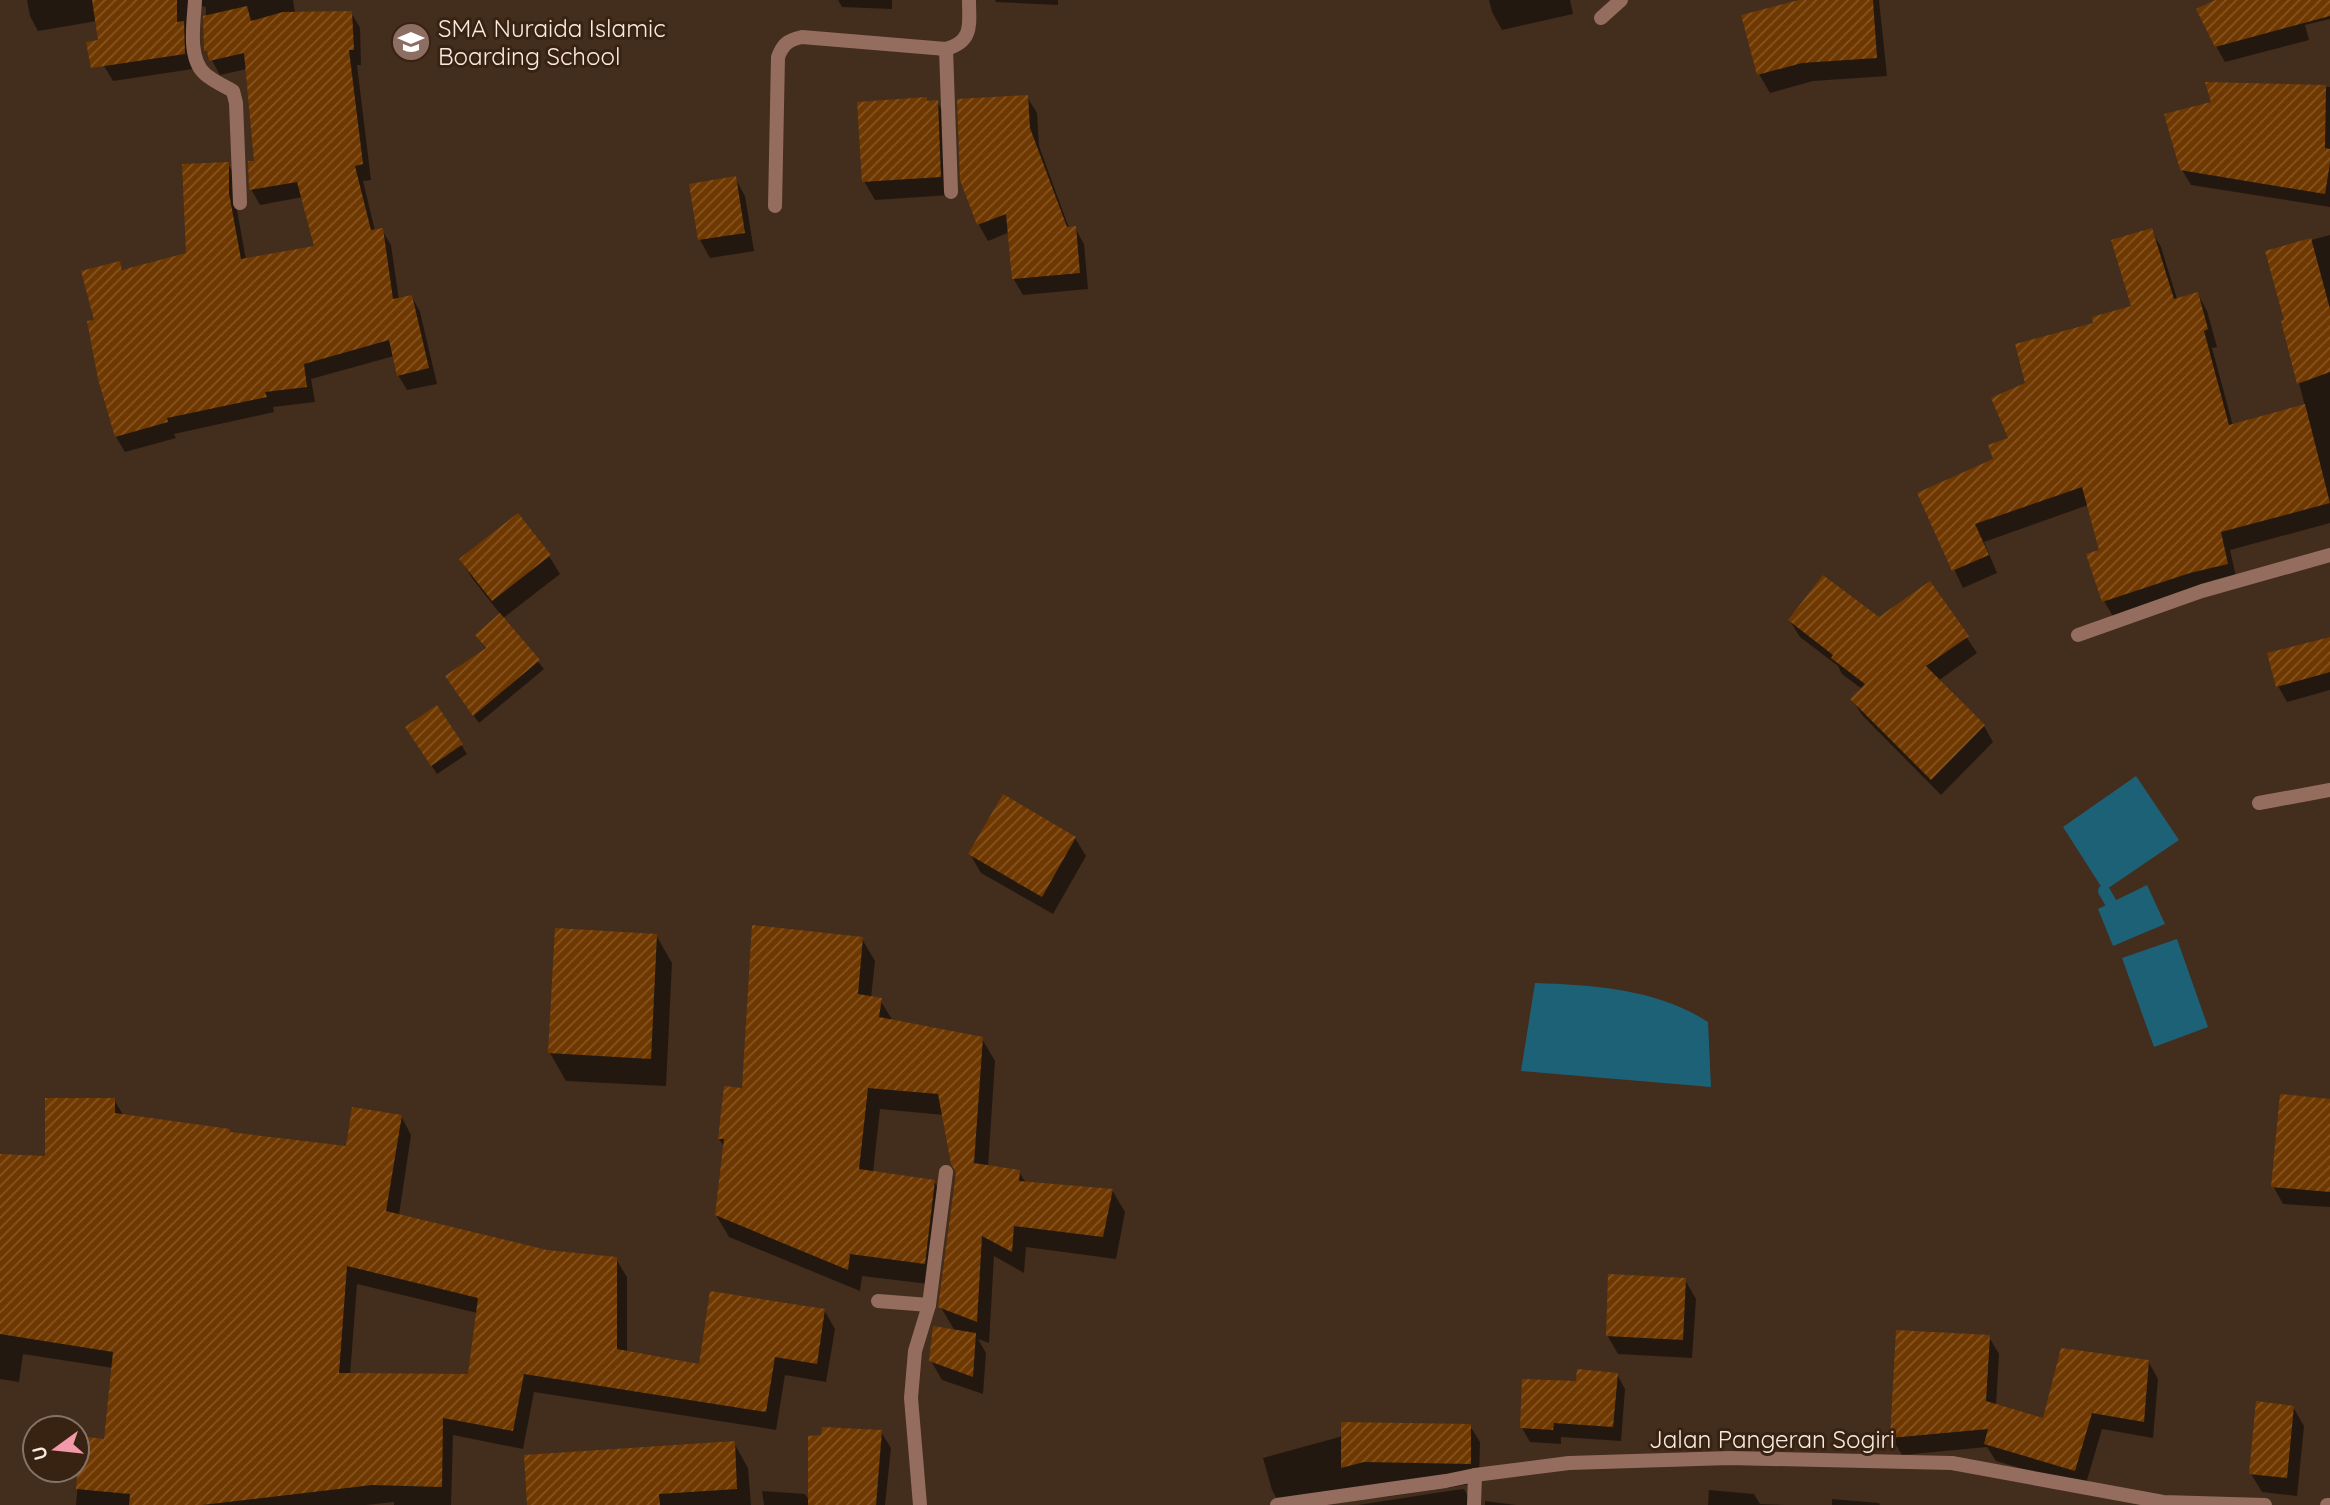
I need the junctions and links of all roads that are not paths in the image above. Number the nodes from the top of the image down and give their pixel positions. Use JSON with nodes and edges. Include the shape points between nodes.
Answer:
{"nodes":[{"id":1,"x":195,"y":0,"type":"edge"},
{"id":2,"x":969,"y":0,"type":"edge"},
{"id":3,"x":1620,"y":0,"type":"edge"},
{"id":4,"x":1601,"y":18,"type":"dead end"},
{"id":5,"x":946,"y":49,"type":"junction"},
{"id":6,"x":951,"y":192,"type":"dead end"},
{"id":7,"x":240,"y":204,"type":"dead end"},
{"id":8,"x":775,"y":206,"type":"dead end"},
{"id":9,"x":2330,"y":555,"type":"edge"},
{"id":10,"x":2078,"y":635,"type":"dead end"},
{"id":11,"x":2330,"y":790,"type":"edge"},
{"id":12,"x":2259,"y":803,"type":"dead end"},
{"id":13,"x":946,"y":1172,"type":"dead end"},
{"id":14,"x":878,"y":1301,"type":"dead end"},
{"id":15,"x":929,"y":1305,"type":"junction"},
{"id":16,"x":1475,"y":1475,"type":"junction"},
{"id":17,"x":2163,"y":1504,"type":"edge"},
{"id":18,"x":920,"y":1505,"type":"edge"},
{"id":19,"x":1277,"y":1505,"type":"edge"},
{"id":20,"x":1474,"y":1505,"type":"edge"},
{"id":21,"x":2265,"y":1505,"type":"edge"}],
"edges":[{"from":1,"to":7,"type":"street","via":[[194,55],[199,68],[233,92],[236,103]]},
{"from":2,"to":5,"type":"street","via":[[966,38]]},
{"from":3,"to":4,"type":"street"},
{"from":5,"to":6,"type":"street"},
{"from":5,"to":8,"type":"street","via":[[802,37],[782,46],[778,57]]},
{"from":9,"to":10,"type":"street","via":[[2202,590]]},
{"from":11,"to":12,"type":"street"},
{"from":13,"to":15,"type":"street"},
{"from":14,"to":15,"type":"street"},
{"from":15,"to":18,"type":"street","via":[[915,1351],[911,1398]]},
{"from":16,"to":17,"type":"street","name":"Jalan Pangeran Sogiri","via":[[1570,1463],[1730,1458],[1952,1463]]},
{"from":16,"to":19,"type":"street","name":"Jalan Pangeran Sogiri"},
{"from":16,"to":20,"type":"street"},
{"from":17,"to":21,"type":"street","name":"Jalan Pangeran Sogiri"}]}
